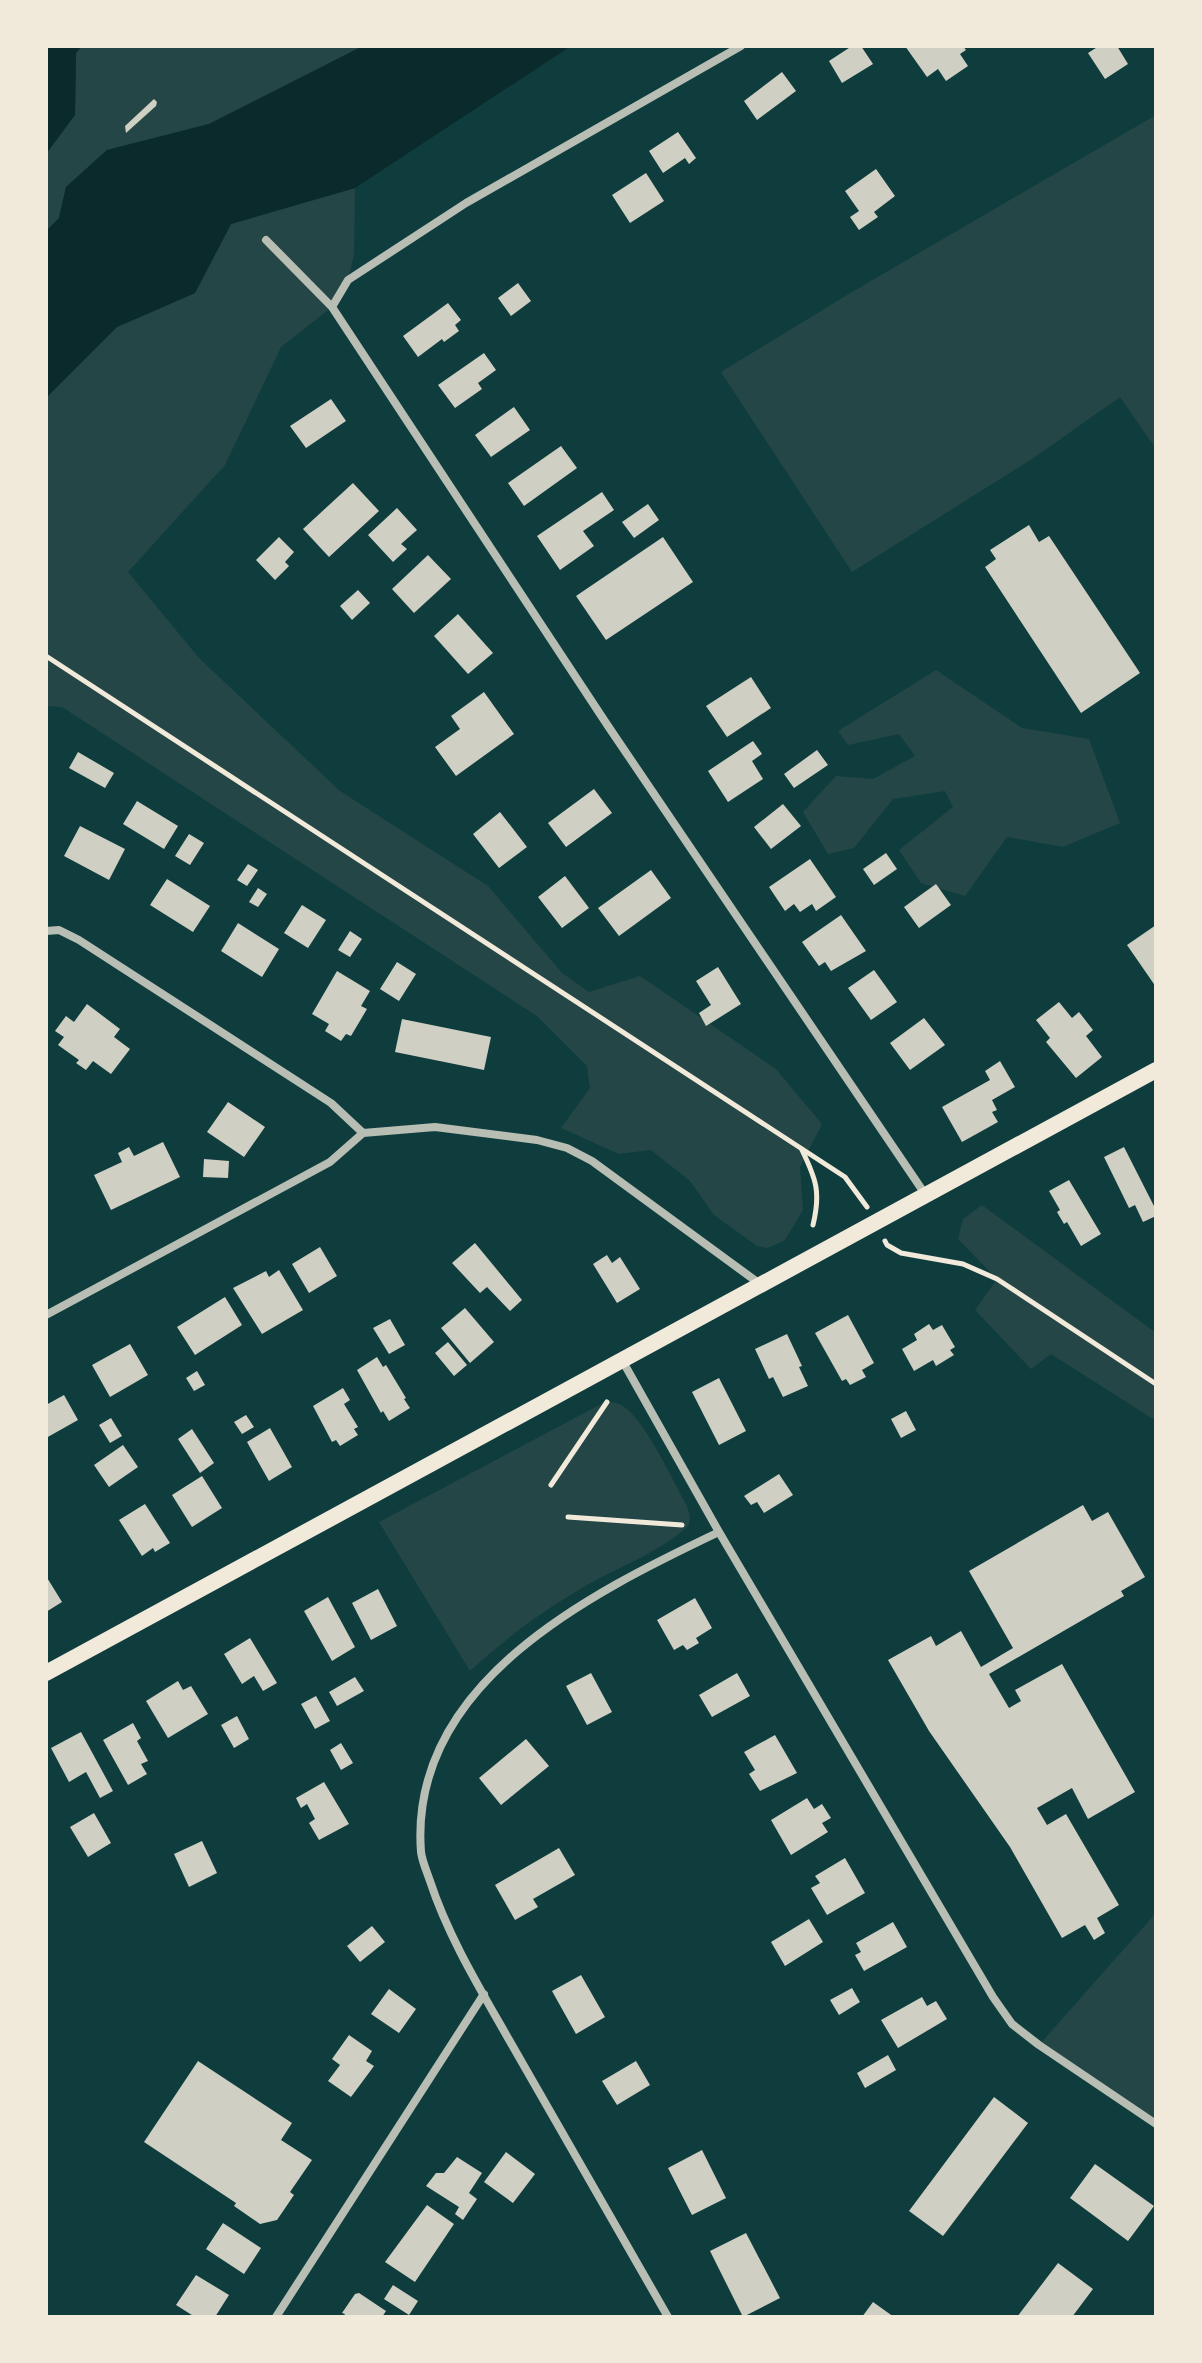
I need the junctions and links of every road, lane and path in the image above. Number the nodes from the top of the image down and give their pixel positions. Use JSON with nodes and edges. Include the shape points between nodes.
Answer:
{"nodes":[{"id":1,"x":741,"y":46,"type":"edge"},
{"id":2,"x":266,"y":240,"type":"dead end"},
{"id":3,"x":332,"y":307,"type":"junction"},
{"id":4,"x":46,"y":656,"type":"edge"},
{"id":5,"x":46,"y":931,"type":"edge"},
{"id":6,"x":1156,"y":1070,"type":"edge"},
{"id":7,"x":363,"y":1133,"type":"junction"},
{"id":8,"x":801,"y":1149,"type":"junction"},
{"id":9,"x":925,"y":1194,"type":"junction"},
{"id":10,"x":862,"y":1198,"type":"dead end"},
{"id":11,"x":813,"y":1225,"type":"dead end"},
{"id":12,"x":887,"y":1245,"type":"dead end"},
{"id":13,"x":760,"y":1284,"type":"junction"},
{"id":14,"x":46,"y":1315,"type":"edge"},
{"id":15,"x":622,"y":1360,"type":"junction"},
{"id":16,"x":1156,"y":1384,"type":"edge"},
{"id":17,"x":607,"y":1402,"type":"dead end"},
{"id":18,"x":551,"y":1485,"type":"dead end"},
{"id":19,"x":568,"y":1517,"type":"dead end"},
{"id":20,"x":682,"y":1525,"type":"dead end"},
{"id":21,"x":719,"y":1532,"type":"junction"},
{"id":22,"x":46,"y":1673,"type":"edge"},
{"id":23,"x":484,"y":1994,"type":"junction"},
{"id":24,"x":1156,"y":2124,"type":"edge"},
{"id":25,"x":276,"y":2317,"type":"edge"},
{"id":26,"x":668,"y":2317,"type":"edge"}],
"edges":[{"from":1,"to":3,"type":"street","via":[[466,203],[348,280]]},
{"from":2,"to":3,"type":"street"},
{"from":3,"to":9,"type":"street"},
{"from":4,"to":8,"type":"path"},
{"from":5,"to":7,"type":"street","via":[[59,930],[79,940],[331,1103]]},
{"from":6,"to":9,"type":"main road"},
{"from":7,"to":13,"type":"street","via":[[435,1127],[567,1148]]},
{"from":7,"to":14,"type":"street","via":[[330,1162]]},
{"from":8,"to":10,"type":"path","via":[[845,1177]]},
{"from":8,"to":11,"type":"path","via":[[816,1179]]},
{"from":9,"to":13,"type":"main road"},
{"from":12,"to":16,"type":"path","via":[[901,1253],[963,1264],[997,1279]]},
{"from":13,"to":15,"type":"main road"},
{"from":15,"to":21,"type":"street"},
{"from":15,"to":22,"type":"main road"},
{"from":17,"to":18,"type":"path"},
{"from":19,"to":20,"type":"path"},
{"from":21,"to":23,"type":"street","via":[[580,1606],[520,1648],[478,1687],[447,1734],[423,1791],[421,1854],[440,1913]]},
{"from":21,"to":24,"type":"street","via":[[1012,2024]]},
{"from":23,"to":25,"type":"street"},
{"from":23,"to":26,"type":"street"}]}
